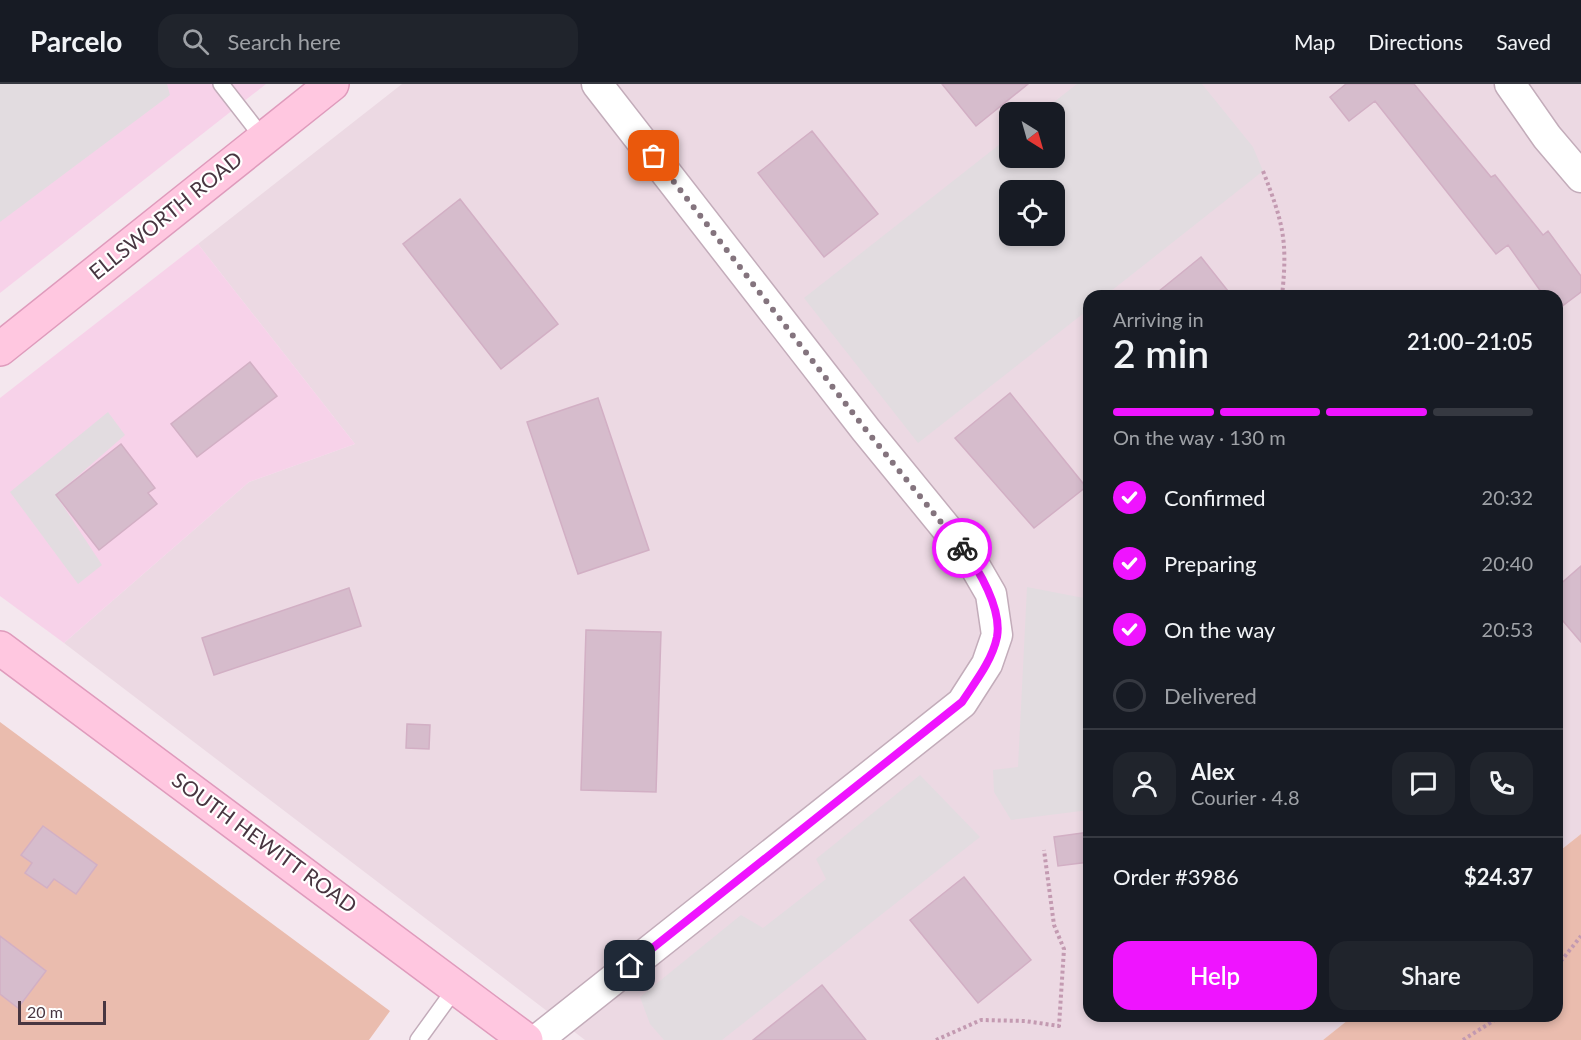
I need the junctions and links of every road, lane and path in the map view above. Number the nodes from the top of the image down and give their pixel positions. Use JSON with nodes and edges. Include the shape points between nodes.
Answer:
{"nodes":[{"id":1,"x":221,"y":84,"type":"edge"},
{"id":2,"x":332,"y":84,"type":"edge"},
{"id":3,"x":597,"y":84,"type":"edge"},
{"id":4,"x":1510,"y":84,"type":"edge"},
{"id":5,"x":263,"y":138,"type":"junction"},
{"id":6,"x":1263,"y":171,"type":"dead end"},
{"id":7,"x":1581,"y":177,"type":"edge"},
{"id":8,"x":1282,"y":290,"type":"edge"},
{"id":9,"x":0,"y":349,"type":"edge"},
{"id":10,"x":0,"y":648,"type":"edge"},
{"id":11,"x":1044,"y":850,"type":"dead end"},
{"id":12,"x":1581,"y":936,"type":"edge"},
{"id":13,"x":1563,"y":958,"type":"edge"},
{"id":14,"x":457,"y":986,"type":"junction"},
{"id":15,"x":1492,"y":1022,"type":"edge"},
{"id":16,"x":418,"y":1040,"type":"edge"},
{"id":17,"x":526,"y":1040,"type":"edge"},
{"id":18,"x":537,"y":1040,"type":"edge"},
{"id":19,"x":936,"y":1040,"type":"edge"},
{"id":20,"x":1462,"y":1040,"type":"edge"}],
"edges":[{"from":1,"to":5,"type":"lane"},
{"from":2,"to":5,"type":"main road","name":"ELLSWORTH ROAD"},
{"from":3,"to":18,"type":"street","via":[[969,556],[991,594],[997,635],[987,664],[962,702]]},
{"from":4,"to":7,"type":"street"},
{"from":5,"to":9,"type":"main road","name":"ELLSWORTH ROAD"},
{"from":6,"to":8,"type":"path","via":[[1286,241]]},
{"from":10,"to":14,"type":"main road","name":"SOUTH HEWITT ROAD"},
{"from":11,"to":19,"type":"path","via":[[1054,926],[1064,950],[1059,1026],[981,1020]]},
{"from":12,"to":13,"type":"path"},
{"from":14,"to":16,"type":"lane"},
{"from":14,"to":17,"type":"main road","name":"SOUTH HEWITT ROAD"},
{"from":15,"to":20,"type":"path"}]}
